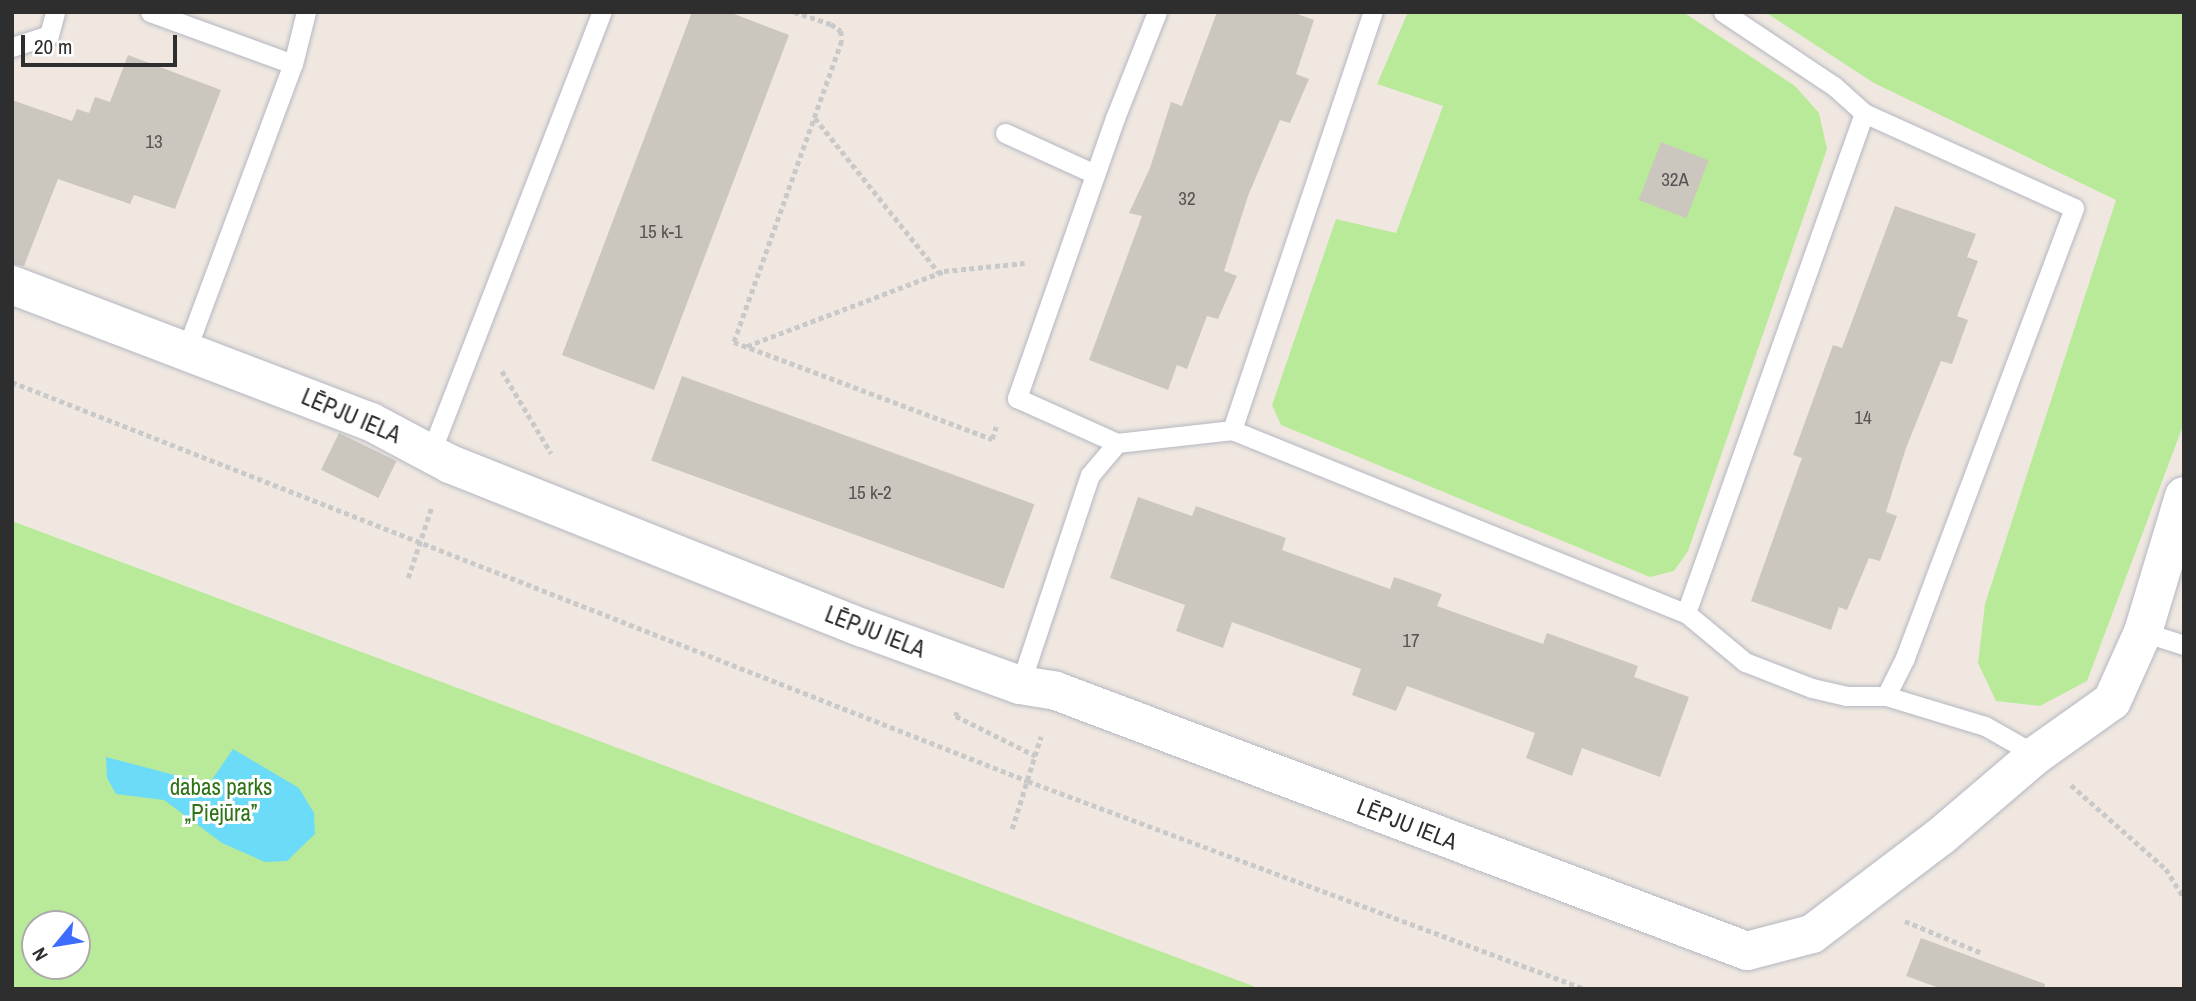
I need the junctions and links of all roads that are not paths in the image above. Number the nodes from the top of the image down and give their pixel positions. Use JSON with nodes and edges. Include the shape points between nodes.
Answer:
{"nodes":[{"id":1,"x":55,"y":12,"type":"edge"},
{"id":2,"x":150,"y":12,"type":"edge"},
{"id":3,"x":306,"y":12,"type":"edge"},
{"id":4,"x":602,"y":12,"type":"edge"},
{"id":5,"x":1373,"y":12,"type":"edge"},
{"id":6,"x":1723,"y":12,"type":"edge"},
{"id":7,"x":1154,"y":13,"type":"edge"},
{"id":8,"x":12,"y":47,"type":"edge"},
{"id":9,"x":293,"y":64,"type":"junction"},
{"id":10,"x":1864,"y":113,"type":"junction"},
{"id":11,"x":1005,"y":133,"type":"dead end"},
{"id":12,"x":1095,"y":174,"type":"junction"},
{"id":13,"x":12,"y":285,"type":"edge"},
{"id":14,"x":186,"y":351,"type":"junction"},
{"id":15,"x":1232,"y":430,"type":"junction"},
{"id":16,"x":1117,"y":443,"type":"junction"},
{"id":17,"x":431,"y":452,"type":"junction"},
{"id":18,"x":2184,"y":496,"type":"edge"},
{"id":19,"x":2174,"y":568,"type":"edge"},
{"id":20,"x":1686,"y":612,"type":"junction"},
{"id":21,"x":2143,"y":632,"type":"junction"},
{"id":22,"x":2184,"y":645,"type":"edge"},
{"id":23,"x":1020,"y":685,"type":"junction"},
{"id":24,"x":1886,"y":696,"type":"junction"},
{"id":25,"x":2036,"y":755,"type":"junction"}],
"edges":[{"from":1,"to":8,"type":"lane","via":[[48,35]]},
{"from":2,"to":9,"type":"lane"},
{"from":3,"to":9,"type":"lane"},
{"from":4,"to":17,"type":"lane"},
{"from":5,"to":15,"type":"lane"},
{"from":6,"to":10,"type":"lane","via":[[1834,86]]},
{"from":7,"to":12,"type":"lane"},
{"from":9,"to":14,"type":"lane"},
{"from":10,"to":20,"type":"lane"},
{"from":10,"to":24,"type":"lane","via":[[2074,208],[1905,658]]},
{"from":11,"to":12,"type":"lane"},
{"from":12,"to":16,"type":"lane","via":[[1017,398]]},
{"from":13,"to":14,"type":"street","name":"LĒPJU IELA"},
{"from":14,"to":17,"type":"street","name":"LĒPJU IELA","via":[[371,422]]},
{"from":15,"to":16,"type":"lane"},
{"from":15,"to":20,"type":"lane"},
{"from":16,"to":23,"type":"lane","via":[[1090,475]]},
{"from":17,"to":23,"type":"street","name":"LĒPJU IELA","via":[[450,464],[811,608]]},
{"from":18,"to":19,"type":"street"},
{"from":19,"to":21,"type":"street"},
{"from":20,"to":24,"type":"lane","via":[[1745,662],[1846,696]]},
{"from":21,"to":22,"type":"lane"},
{"from":21,"to":25,"type":"street","via":[[2112,701]]},
{"from":23,"to":25,"type":"street","name":"LĒPJU IELA","via":[[1056,691],[1747,951],[1812,934]]},
{"from":24,"to":25,"type":"lane","via":[[1985,726]]}]}
